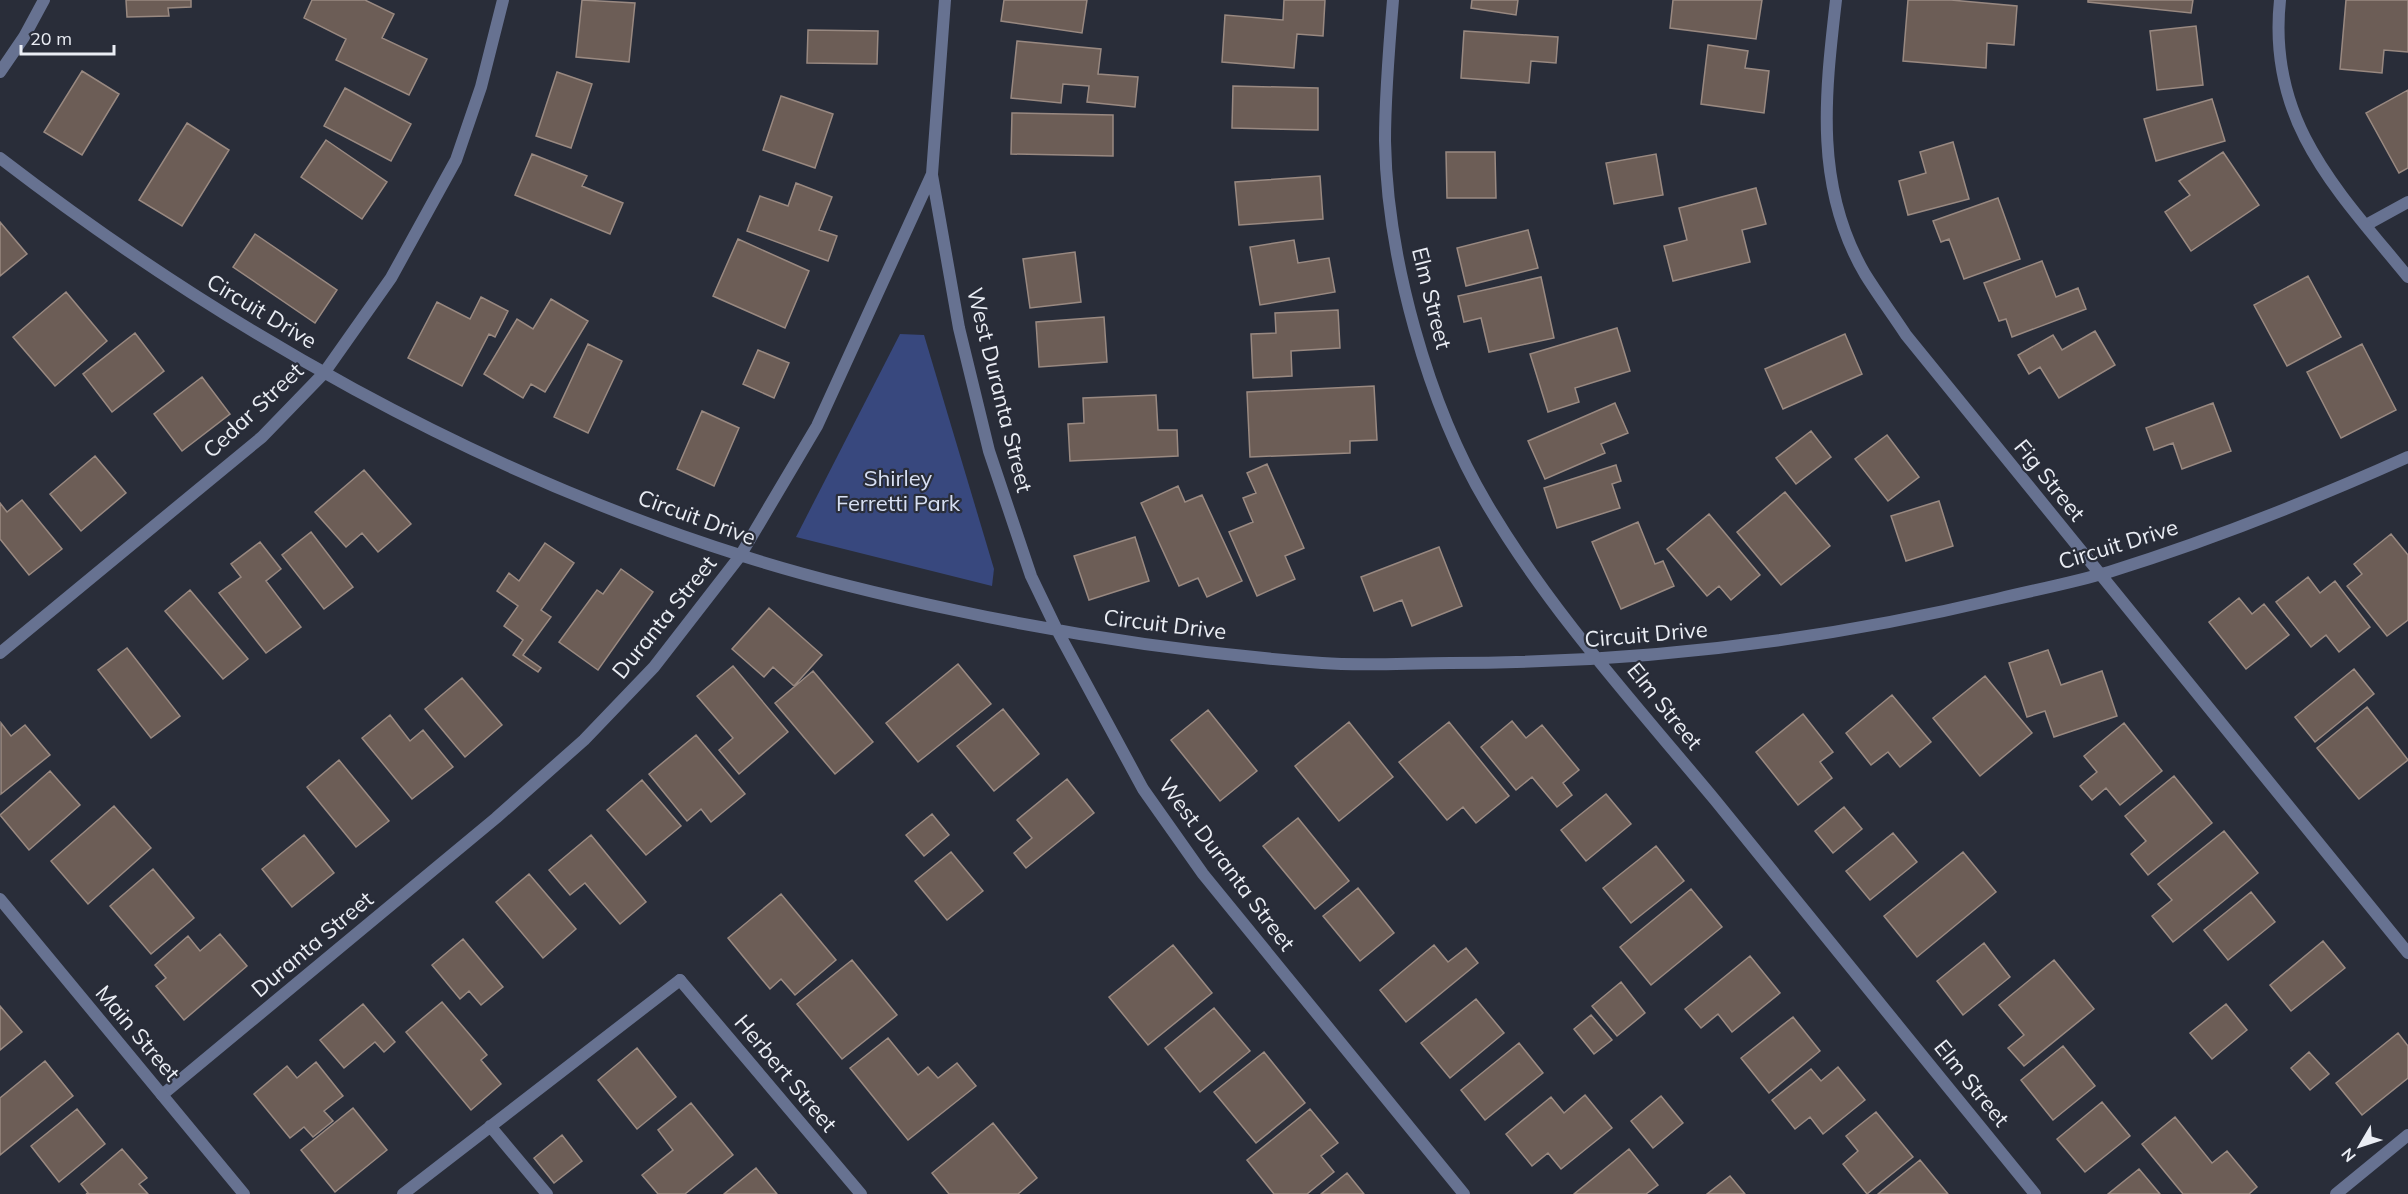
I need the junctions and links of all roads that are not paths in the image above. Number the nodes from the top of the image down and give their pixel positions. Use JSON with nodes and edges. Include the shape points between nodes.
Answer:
{"nodes":[{"id":1,"x":44,"y":0,"type":"edge"},
{"id":2,"x":503,"y":0,"type":"edge"},
{"id":3,"x":945,"y":0,"type":"edge"},
{"id":4,"x":1393,"y":0,"type":"edge"},
{"id":5,"x":1836,"y":0,"type":"edge"},
{"id":6,"x":2280,"y":0,"type":"edge"},
{"id":7,"x":0,"y":72,"type":"edge"},
{"id":8,"x":0,"y":158,"type":"edge"},
{"id":9,"x":932,"y":174,"type":"junction"},
{"id":10,"x":2408,"y":202,"type":"edge"},
{"id":11,"x":2366,"y":225,"type":"junction"},
{"id":12,"x":2408,"y":277,"type":"edge"},
{"id":13,"x":324,"y":373,"type":"junction"},
{"id":14,"x":2408,"y":457,"type":"edge"},
{"id":15,"x":740,"y":556,"type":"junction"},
{"id":16,"x":2100,"y":575,"type":"junction"},
{"id":17,"x":1057,"y":630,"type":"junction"},
{"id":18,"x":0,"y":652,"type":"edge"},
{"id":19,"x":1600,"y":660,"type":"junction"},
{"id":20,"x":0,"y":899,"type":"edge"},
{"id":21,"x":2408,"y":953,"type":"edge"},
{"id":22,"x":162,"y":1095,"type":"junction"},
{"id":23,"x":490,"y":1126,"type":"junction"},
{"id":24,"x":2408,"y":1135,"type":"edge"},
{"id":25,"x":244,"y":1194,"type":"edge"},
{"id":26,"x":403,"y":1194,"type":"edge"},
{"id":27,"x":547,"y":1194,"type":"edge"},
{"id":28,"x":861,"y":1194,"type":"edge"},
{"id":29,"x":1464,"y":1194,"type":"edge"},
{"id":30,"x":2036,"y":1194,"type":"edge"},
{"id":31,"x":2336,"y":1194,"type":"edge"}],
"edges":[{"from":1,"to":7,"type":"street"},
{"from":2,"to":13,"type":"street","name":"Cedar Street","via":[[481,87],[456,160],[391,278]]},
{"from":3,"to":9,"type":"street","name":"Duranta Street"},
{"from":4,"to":19,"type":"street","name":"Elm Street","via":[[1385,143],[1392,218],[1404,281],[1434,388],[1459,451],[1486,502],[1525,563]]},
{"from":5,"to":16,"type":"street","name":"Fig Street","via":[[1825,97],[1826,155],[1839,212],[1864,272],[1906,335]]},
{"from":6,"to":11,"type":"street","via":[[2277,23],[2290,110],[2308,148]]},
{"from":8,"to":13,"type":"street","name":"Circuit Drive","via":[[96,230]]},
{"from":9,"to":15,"type":"street","name":"Duranta Street","via":[[817,426]]},
{"from":9,"to":17,"type":"street","name":"West Duranta Street","via":[[959,328],[989,451],[1030,576]]},
{"from":10,"to":11,"type":"street"},
{"from":11,"to":12,"type":"street"},
{"from":13,"to":15,"type":"street","name":"Circuit Drive","via":[[470,447],[565,489]]},
{"from":13,"to":18,"type":"street","name":"Cedar Street","via":[[262,437]]},
{"from":14,"to":16,"type":"street","name":"Circuit Drive","via":[[2255,521]]},
{"from":15,"to":17,"type":"street","name":"Circuit Drive","via":[[890,596]]},
{"from":15,"to":22,"type":"street","name":"Duranta Street","via":[[654,667],[584,740]]},
{"from":16,"to":19,"type":"street","name":"Circuit Drive","via":[[1920,618],[1686,654]]},
{"from":16,"to":21,"type":"street","name":"Fig Street"},
{"from":17,"to":19,"type":"street","name":"Circuit Drive","via":[[1138,644],[1327,663]]},
{"from":17,"to":29,"type":"street","name":"West Duranta Street","via":[[1143,789],[1203,874]]},
{"from":19,"to":30,"type":"street","name":"Elm Street"},
{"from":20,"to":22,"type":"street","name":"Main Street"},
{"from":22,"to":25,"type":"street","name":"Main Street"},
{"from":23,"to":26,"type":"street"},
{"from":23,"to":27,"type":"street"},
{"from":23,"to":28,"type":"street","name":"Herbert Street","via":[[680,980]]},
{"from":24,"to":31,"type":"street"}]}
